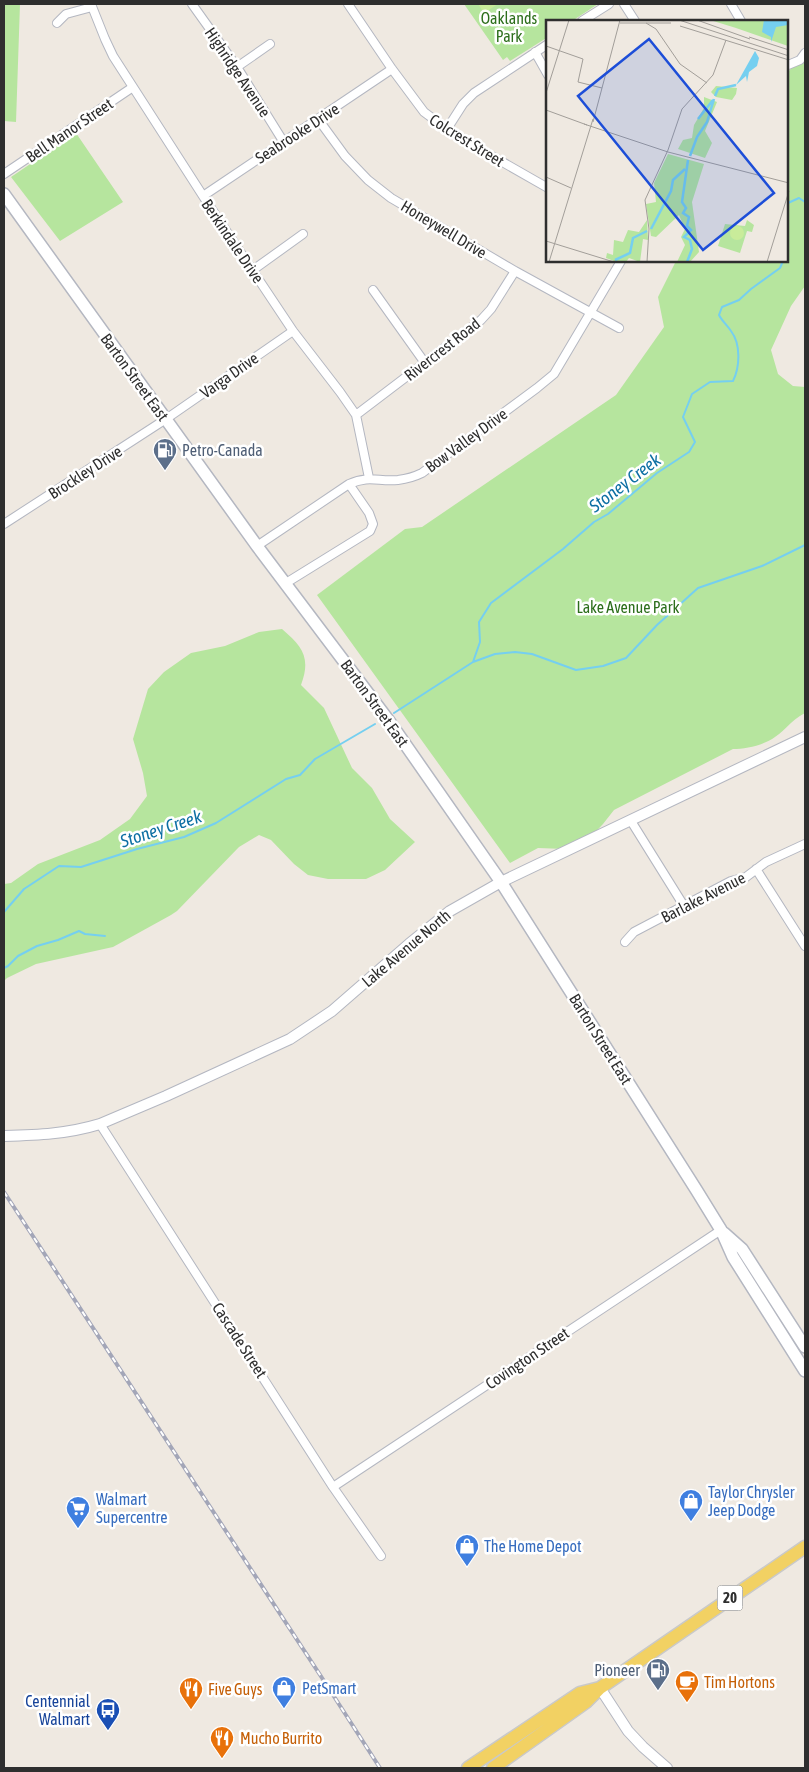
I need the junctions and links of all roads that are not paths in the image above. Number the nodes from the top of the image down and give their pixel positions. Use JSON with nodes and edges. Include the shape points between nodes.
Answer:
{"nodes":[{"id":1,"x":192,"y":4,"type":"edge"},
{"id":2,"x":348,"y":4,"type":"edge"},
{"id":3,"x":609,"y":4,"type":"edge"},
{"id":4,"x":624,"y":4,"type":"edge"},
{"id":5,"x":730,"y":4,"type":"edge"},
{"id":6,"x":92,"y":5,"type":"edge"},
{"id":7,"x":584,"y":20,"type":"edge"},
{"id":8,"x":634,"y":20,"type":"edge"},
{"id":9,"x":740,"y":20,"type":"edge"},
{"id":10,"x":57,"y":23,"type":"dead end"},
{"id":11,"x":270,"y":44,"type":"dead end"},
{"id":12,"x":546,"y":45,"type":"edge"},
{"id":13,"x":535,"y":52,"type":"junction"},
{"id":14,"x":805,"y":53,"type":"edge"},
{"id":15,"x":789,"y":65,"type":"edge"},
{"id":16,"x":237,"y":67,"type":"junction"},
{"id":17,"x":392,"y":69,"type":"junction"},
{"id":18,"x":546,"y":71,"type":"edge"},
{"id":19,"x":133,"y":87,"type":"junction"},
{"id":20,"x":318,"y":120,"type":"junction"},
{"id":21,"x":447,"y":129,"type":"junction"},
{"id":22,"x":283,"y":141,"type":"junction"},
{"id":23,"x":4,"y":174,"type":"edge"},
{"id":24,"x":546,"y":187,"type":"edge"},
{"id":25,"x":4,"y":194,"type":"edge"},
{"id":26,"x":203,"y":196,"type":"junction"},
{"id":27,"x":303,"y":234,"type":"dead end"},
{"id":28,"x":620,"y":262,"type":"edge"},
{"id":29,"x":253,"y":270,"type":"junction"},
{"id":30,"x":515,"y":270,"type":"junction"},
{"id":31,"x":373,"y":290,"type":"dead end"},
{"id":32,"x":591,"y":313,"type":"junction"},
{"id":33,"x":618,"y":328,"type":"dead end"},
{"id":34,"x":293,"y":330,"type":"junction"},
{"id":35,"x":425,"y":363,"type":"junction"},
{"id":36,"x":356,"y":415,"type":"junction"},
{"id":37,"x":166,"y":419,"type":"junction"},
{"id":38,"x":369,"y":478,"type":"junction"},
{"id":39,"x":349,"y":484,"type":"junction"},
{"id":40,"x":4,"y":524,"type":"edge"},
{"id":41,"x":257,"y":546,"type":"junction"},
{"id":42,"x":286,"y":583,"type":"junction"},
{"id":43,"x":805,"y":737,"type":"edge"},
{"id":44,"x":631,"y":821,"type":"junction"},
{"id":45,"x":805,"y":844,"type":"edge"},
{"id":46,"x":756,"y":869,"type":"junction"},
{"id":47,"x":501,"y":882,"type":"junction"},
{"id":48,"x":684,"y":906,"type":"junction"},
{"id":49,"x":625,"y":942,"type":"dead end"},
{"id":50,"x":805,"y":946,"type":"edge"},
{"id":51,"x":100,"y":1124,"type":"junction"},
{"id":52,"x":4,"y":1136,"type":"edge"},
{"id":53,"x":720,"y":1230,"type":"junction"},
{"id":54,"x":805,"y":1347,"type":"edge"},
{"id":55,"x":805,"y":1371,"type":"edge"},
{"id":56,"x":333,"y":1487,"type":"junction"},
{"id":57,"x":805,"y":1547,"type":"edge"},
{"id":58,"x":381,"y":1556,"type":"dead end"},
{"id":59,"x":600,"y":1688,"type":"junction"},
{"id":60,"x":468,"y":1768,"type":"edge"},
{"id":61,"x":492,"y":1768,"type":"edge"},
{"id":62,"x":667,"y":1768,"type":"edge"}],
"edges":[{"from":1,"to":16,"type":"street","name":"Highridge Avenue"},
{"from":2,"to":17,"type":"street","name":"Colcrest Street"},
{"from":3,"to":7,"type":"street"},
{"from":4,"to":8,"type":"street"},
{"from":5,"to":9,"type":"street"},
{"from":6,"to":10,"type":"street","via":[[66,14]]},
{"from":6,"to":19,"type":"street","name":"Berkindale Drive","via":[[104,39]]},
{"from":11,"to":16,"type":"street"},
{"from":12,"to":13,"type":"street"},
{"from":13,"to":18,"type":"street"},
{"from":13,"to":21,"type":"street","via":[[474,94],[463,104]]},
{"from":14,"to":15,"type":"street","via":[[800,60]]},
{"from":16,"to":22,"type":"street","name":"Highridge Avenue"},
{"from":17,"to":20,"type":"street","name":"Seabrooke Drive"},
{"from":17,"to":21,"type":"street","name":"Colcrest Street","via":[[424,112]]},
{"from":19,"to":23,"type":"street","name":"Bell Manor Street"},
{"from":19,"to":26,"type":"street","name":"Berkindale Drive"},
{"from":20,"to":22,"type":"street","name":"Seabrooke Drive"},
{"from":20,"to":30,"type":"street","name":"Honeywell Drive","via":[[368,180],[392,198]]},
{"from":21,"to":24,"type":"street","name":"Colcrest Street"},
{"from":22,"to":26,"type":"street","name":"Seabrooke Drive"},
{"from":25,"to":37,"type":"main road","name":"Barton Street East"},
{"from":26,"to":29,"type":"street","name":"Berkindale Drive"},
{"from":27,"to":29,"type":"street"},
{"from":28,"to":32,"type":"street","name":"Bow Valley Drive"},
{"from":29,"to":34,"type":"street","name":"Berkindale Drive"},
{"from":30,"to":32,"type":"street","name":"Honeywell Drive"},
{"from":30,"to":35,"type":"street","name":"Rivercrest Road","via":[[481,320]]},
{"from":31,"to":35,"type":"street"},
{"from":32,"to":33,"type":"street","name":"Honeywell Drive"},
{"from":32,"to":38,"type":"street","name":"Bow Valley Drive","via":[[554,374],[537,388],[422,473],[396,480]]},
{"from":34,"to":36,"type":"street","name":"Berkindale Drive"},
{"from":34,"to":37,"type":"street","name":"Varga Drive"},
{"from":35,"to":36,"type":"street","name":"Rivercrest Road"},
{"from":36,"to":38,"type":"street","name":"Berkindale Drive"},
{"from":37,"to":40,"type":"street","name":"Brockley Drive"},
{"from":37,"to":41,"type":"main road","name":"Barton Street East"},
{"from":38,"to":39,"type":"street","name":"Bow Valley Drive"},
{"from":39,"to":41,"type":"street","name":"Bow Valley Drive"},
{"from":39,"to":42,"type":"street","via":[[369,513],[373,524],[370,531]]},
{"from":41,"to":42,"type":"main road","name":"Barton Street East"},
{"from":42,"to":47,"type":"main road","name":"Barton Street East","via":[[389,721]]},
{"from":43,"to":44,"type":"street","name":"Lake Avenue North"},
{"from":44,"to":47,"type":"street","name":"Lake Avenue North"},
{"from":44,"to":48,"type":"street"},
{"from":45,"to":46,"type":"street"},
{"from":46,"to":48,"type":"street","name":"Barlake Avenue","via":[[746,877],[731,881]]},
{"from":46,"to":50,"type":"street","name":"Barlake Avenue"},
{"from":47,"to":51,"type":"street","name":"Lake Avenue North","via":[[450,911],[332,1011],[290,1039]]},
{"from":47,"to":53,"type":"main road","name":"Barton Street East"},
{"from":48,"to":49,"type":"street","name":"Barlake Avenue","via":[[634,932]]},
{"from":51,"to":52,"type":"street","name":"Lake Avenue North","via":[[54,1134]]},
{"from":51,"to":56,"type":"street","name":"Cascade Street"},
{"from":53,"to":54,"type":"main road","name":"Barton Street East","via":[[742,1249]]},
{"from":53,"to":55,"type":"main road","name":"Barton Street East","via":[[733,1257]]},
{"from":53,"to":56,"type":"street","name":"Covington Street"},
{"from":56,"to":58,"type":"street","name":"Cascade Street"},
{"from":57,"to":59,"type":"main road","number":"20"},
{"from":59,"to":60,"type":"main road","number":"20","via":[[580,1693]]},
{"from":59,"to":61,"type":"main road","number":"20","via":[[586,1702]]},
{"from":59,"to":62,"type":"street","via":[[628,1731]]}]}
